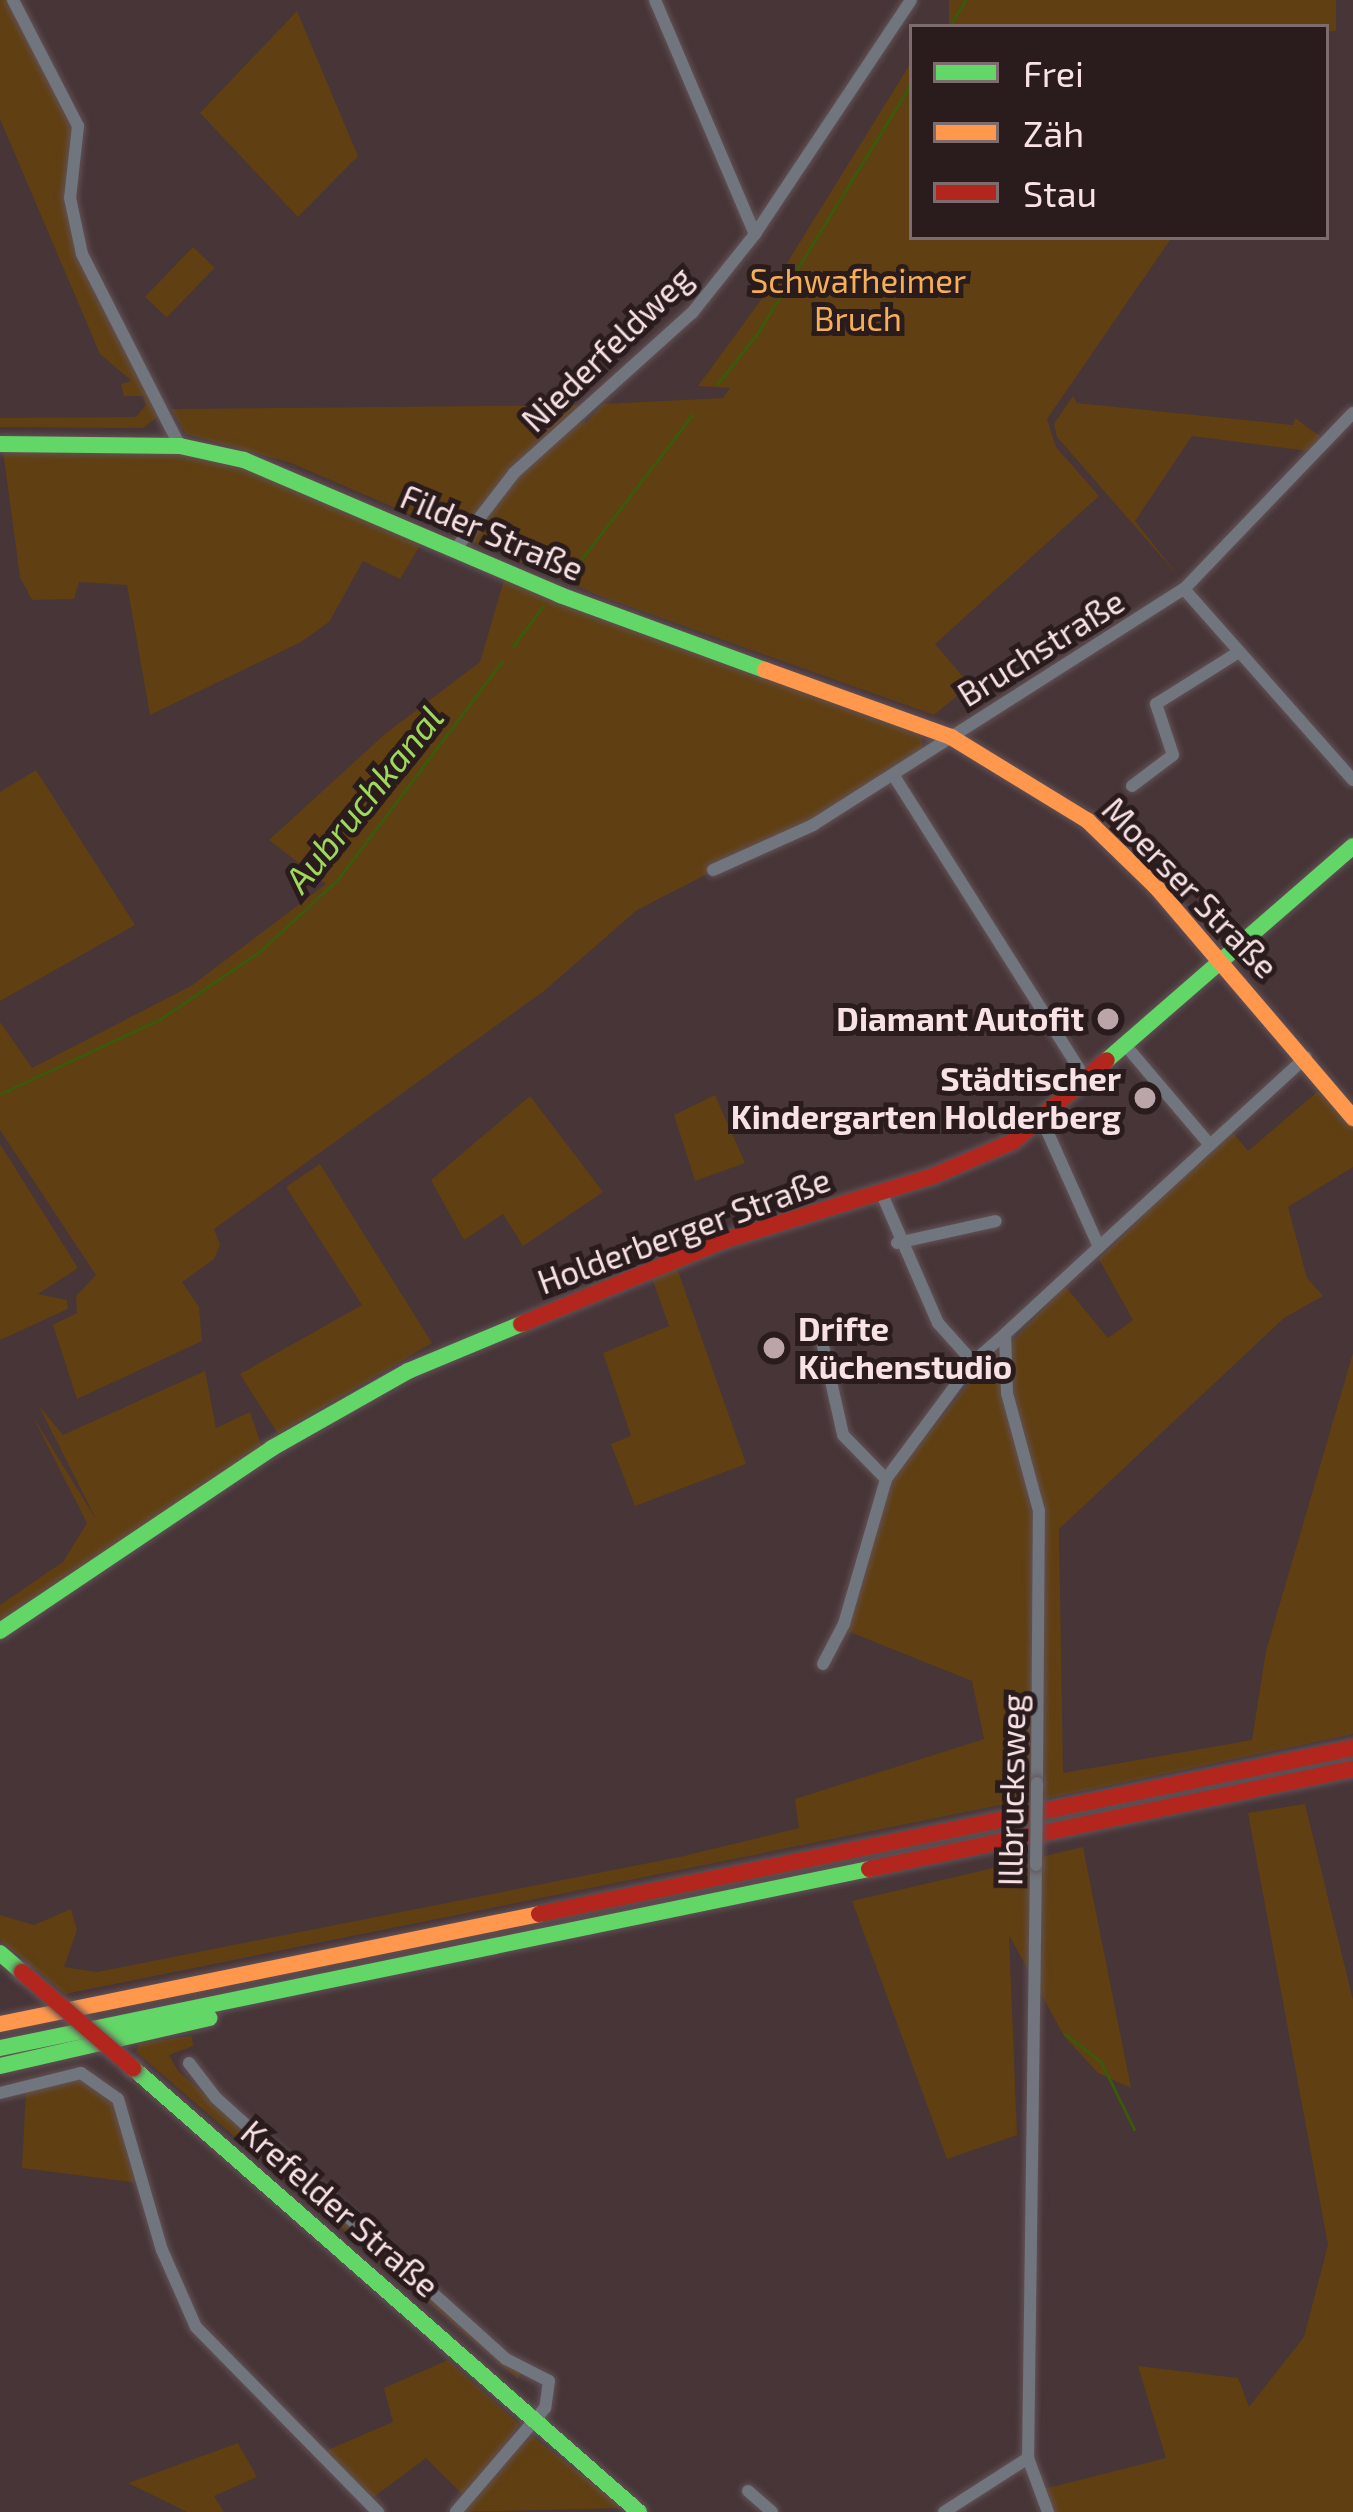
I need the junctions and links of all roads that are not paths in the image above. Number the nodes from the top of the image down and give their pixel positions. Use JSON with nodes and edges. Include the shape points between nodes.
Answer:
{"nodes":[{"id":1,"x":14,"y":0,"type":"edge"},
{"id":2,"x":655,"y":0,"type":"edge"},
{"id":3,"x":910,"y":0,"type":"edge"},
{"id":4,"x":755,"y":234,"type":"junction"},
{"id":5,"x":1353,"y":412,"type":"edge"},
{"id":6,"x":0,"y":444,"type":"edge"},
{"id":7,"x":180,"y":446,"type":"junction"},
{"id":8,"x":454,"y":551,"type":"junction"},
{"id":9,"x":1184,"y":590,"type":"junction"},
{"id":10,"x":1240,"y":652,"type":"junction"},
{"id":11,"x":951,"y":737,"type":"junction"},
{"id":12,"x":894,"y":776,"type":"junction"},
{"id":13,"x":1353,"y":780,"type":"edge"},
{"id":14,"x":1132,"y":786,"type":"dead end"},
{"id":15,"x":1353,"y":846,"type":"edge"},
{"id":16,"x":713,"y":870,"type":"dead end"},
{"id":17,"x":1224,"y":964,"type":"junction"},
{"id":18,"x":1127,"y":1047,"type":"junction"},
{"id":19,"x":1307,"y":1057,"type":"junction"},
{"id":20,"x":1088,"y":1083,"type":"junction"},
{"id":21,"x":1353,"y":1118,"type":"edge"},
{"id":22,"x":1043,"y":1123,"type":"junction"},
{"id":23,"x":1210,"y":1145,"type":"junction"},
{"id":24,"x":881,"y":1192,"type":"junction"},
{"id":25,"x":996,"y":1221,"type":"dead end"},
{"id":26,"x":897,"y":1243,"type":"junction"},
{"id":27,"x":1099,"y":1247,"type":"junction"},
{"id":28,"x":1005,"y":1334,"type":"junction"},
{"id":29,"x":821,"y":1337,"type":"dead end"},
{"id":30,"x":973,"y":1362,"type":"junction"},
{"id":31,"x":886,"y":1479,"type":"junction"},
{"id":32,"x":0,"y":1631,"type":"edge"},
{"id":33,"x":823,"y":1664,"type":"dead end"},
{"id":34,"x":1353,"y":1748,"type":"edge"},
{"id":35,"x":1353,"y":1769,"type":"edge"},
{"id":36,"x":0,"y":1953,"type":"edge"},
{"id":37,"x":356,"y":1976,"type":"junction"},
{"id":38,"x":165,"y":1987,"type":"junction"},
{"id":39,"x":0,"y":2013,"type":"edge"},
{"id":40,"x":0,"y":2024,"type":"edge"},
{"id":41,"x":0,"y":2048,"type":"edge"},
{"id":42,"x":189,"y":2062,"type":"dead end"},
{"id":43,"x":0,"y":2066,"type":"edge"},
{"id":44,"x":0,"y":2092,"type":"edge"},
{"id":45,"x":535,"y":2420,"type":"junction"},
{"id":46,"x":1028,"y":2458,"type":"junction"},
{"id":47,"x":748,"y":2491,"type":"dead end"},
{"id":48,"x":378,"y":2512,"type":"edge"},
{"id":49,"x":456,"y":2512,"type":"edge"},
{"id":50,"x":639,"y":2512,"type":"edge"},
{"id":51,"x":772,"y":2512,"type":"edge"},
{"id":52,"x":944,"y":2512,"type":"edge"},
{"id":53,"x":1048,"y":2512,"type":"edge"}],
"edges":[{"from":1,"to":7,"type":"street","via":[[78,126],[70,199],[82,254]]},
{"from":2,"to":4,"type":"street"},
{"from":3,"to":4,"type":"street","name":"Niederfeldweg"},
{"from":4,"to":8,"type":"street","name":"Niederfeldweg","via":[[692,313],[514,473]]},
{"from":5,"to":9,"type":"street","name":"Bruchstraße"},
{"from":6,"to":7,"type":"main road","name":"Filder Straße"},
{"from":7,"to":8,"type":"main road","name":"Filder Straße","via":[[284,474]]},
{"from":8,"to":11,"type":"main road","name":"Filder Straße"},
{"from":9,"to":10,"type":"street"},
{"from":9,"to":11,"type":"street","name":"Bruchstraße"},
{"from":10,"to":13,"type":"street"},
{"from":10,"to":14,"type":"street","via":[[1156,704],[1173,755]]},
{"from":11,"to":12,"type":"street","name":"Bruchstraße"},
{"from":11,"to":17,"type":"main road","name":"Moerser Straße","via":[[1088,821]]},
{"from":12,"to":16,"type":"street","name":"Bruchstraße"},
{"from":12,"to":20,"type":"street"},
{"from":15,"to":17,"type":"main road","name":"Holderberger Straße"},
{"from":17,"to":18,"type":"main road","name":"Holderberger Straße"},
{"from":17,"to":19,"type":"main road","name":"Moerser Straße"},
{"from":18,"to":20,"type":"main road","name":"Holderberger Straße"},
{"from":18,"to":23,"type":"street"},
{"from":19,"to":21,"type":"main road","name":"Moerser Straße"},
{"from":19,"to":23,"type":"street"},
{"from":20,"to":22,"type":"main road","name":"Holderberger Straße"},
{"from":22,"to":24,"type":"main road","name":"Holderberger Straße","via":[[984,1158]]},
{"from":22,"to":27,"type":"street"},
{"from":23,"to":27,"type":"street"},
{"from":24,"to":26,"type":"street"},
{"from":24,"to":32,"type":"main road","name":"Holderberger Straße","via":[[722,1241],[408,1371],[272,1448]]},
{"from":25,"to":26,"type":"street"},
{"from":26,"to":30,"type":"street","via":[[938,1322]]},
{"from":27,"to":28,"type":"street"},
{"from":28,"to":30,"type":"street"},
{"from":28,"to":46,"type":"street","name":"Illbrucksweg","bridge":true,"via":[[1007,1393],[1039,1510]]},
{"from":29,"to":31,"type":"street","via":[[843,1435]]},
{"from":30,"to":31,"type":"street"},
{"from":31,"to":33,"type":"street","via":[[844,1624]]},
{"from":34,"to":38,"type":"main road"},
{"from":35,"to":37,"type":"main road"},
{"from":36,"to":45,"type":"main road","name":"Krefelder Straße","bridge":true},
{"from":37,"to":41,"type":"main road"},
{"from":37,"to":43,"type":"main road"},
{"from":38,"to":39,"type":"main road"},
{"from":38,"to":40,"type":"main road"},
{"from":42,"to":45,"type":"street","via":[[216,2098],[506,2359],[539,2370],[551,2393]]},
{"from":44,"to":48,"type":"street","via":[[68,2074],[95,2079],[118,2099],[162,2250],[196,2327]]},
{"from":45,"to":49,"type":"street"},
{"from":45,"to":50,"type":"main road","name":"Krefelder Straße"},
{"from":46,"to":52,"type":"street"},
{"from":46,"to":53,"type":"street","name":"Illbrucksweg"},
{"from":47,"to":51,"type":"street"}]}
